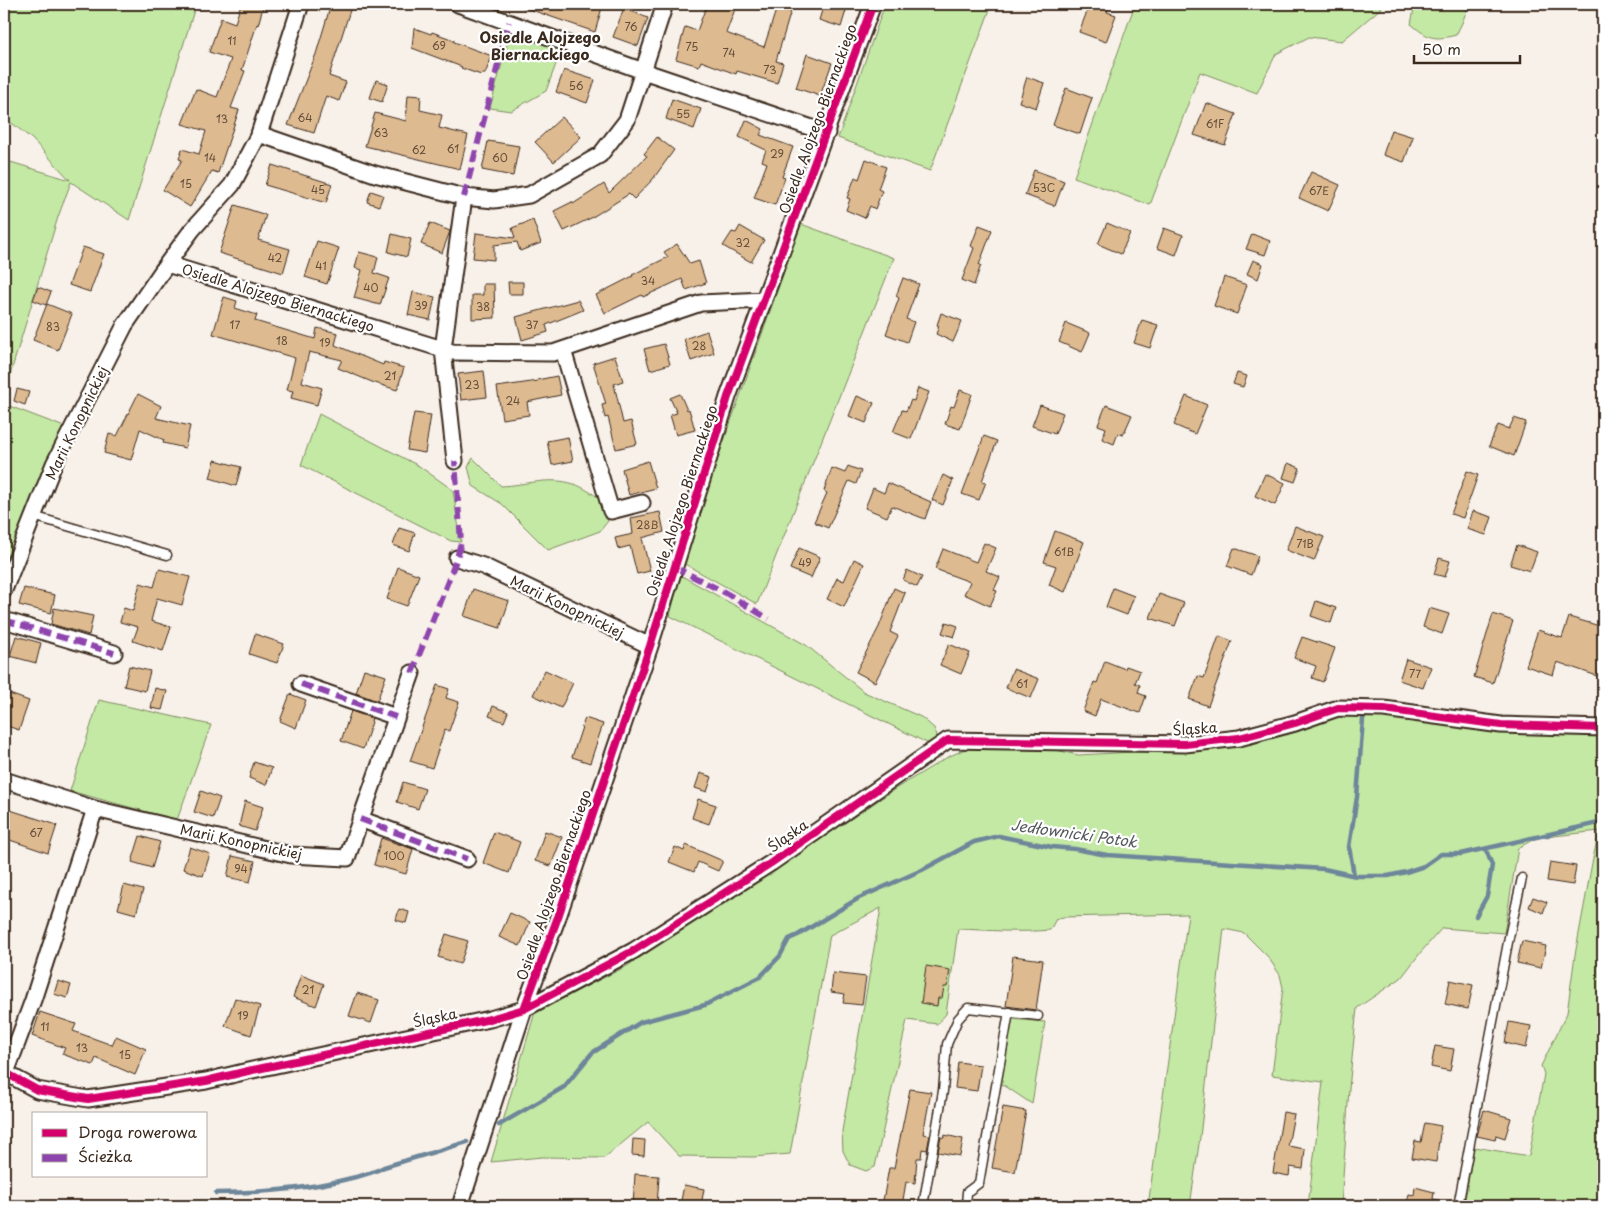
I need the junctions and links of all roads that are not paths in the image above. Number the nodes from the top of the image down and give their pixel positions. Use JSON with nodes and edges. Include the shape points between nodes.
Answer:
{"nodes":[{"id":1,"x":301,"y":4,"type":"edge"},
{"id":2,"x":458,"y":4,"type":"edge"},
{"id":3,"x":665,"y":4,"type":"edge"},
{"id":4,"x":874,"y":4,"type":"edge"},
{"id":5,"x":643,"y":71,"type":"junction"},
{"id":6,"x":827,"y":133,"type":"junction"},
{"id":7,"x":259,"y":134,"type":"junction"},
{"id":8,"x":464,"y":197,"type":"junction"},
{"id":9,"x":167,"y":264,"type":"junction"},
{"id":10,"x":764,"y":300,"type":"junction"},
{"id":11,"x":443,"y":349,"type":"junction"},
{"id":12,"x":563,"y":350,"type":"junction"},
{"id":13,"x":455,"y":461,"type":"dead end"},
{"id":14,"x":642,"y":503,"type":"dead end"},
{"id":15,"x":33,"y":516,"type":"junction"},
{"id":16,"x":167,"y":555,"type":"dead end"},
{"id":17,"x":457,"y":558,"type":"dead end"},
{"id":18,"x":4,"y":590,"type":"edge"},
{"id":19,"x":4,"y":620,"type":"edge"},
{"id":20,"x":650,"y":646,"type":"junction"},
{"id":21,"x":114,"y":654,"type":"dead end"},
{"id":22,"x":412,"y":673,"type":"dead end"},
{"id":23,"x":301,"y":684,"type":"dead end"},
{"id":24,"x":396,"y":717,"type":"junction"},
{"id":25,"x":1603,"y":728,"type":"edge"},
{"id":26,"x":4,"y":780,"type":"edge"},
{"id":27,"x":95,"y":810,"type":"junction"},
{"id":28,"x":360,"y":819,"type":"junction"},
{"id":29,"x":467,"y":859,"type":"dead end"},
{"id":30,"x":1522,"y":878,"type":"dead end"},
{"id":31,"x":524,"y":1010,"type":"junction"},
{"id":32,"x":1009,"y":1012,"type":"junction"},
{"id":33,"x":1038,"y":1016,"type":"dead end"},
{"id":34,"x":5,"y":1073,"type":"edge"},
{"id":35,"x":460,"y":1206,"type":"edge"},
{"id":36,"x":923,"y":1206,"type":"edge"},
{"id":37,"x":966,"y":1206,"type":"edge"},
{"id":38,"x":1458,"y":1206,"type":"edge"}],
"edges":[{"from":1,"to":7,"type":"street","name":"Osiedle Alojzego Biernackiego"},
{"from":2,"to":5,"type":"street","name":"Osiedle Alojzego Biernackiego"},
{"from":3,"to":5,"type":"street"},
{"from":4,"to":6,"type":"street","name":"Osiedle Alojzego Biernackiego"},
{"from":5,"to":6,"type":"street","name":"Osiedle Alojzego Biernackiego"},
{"from":5,"to":8,"type":"street","via":[[627,120],[600,155],[530,195],[494,200]]},
{"from":6,"to":10,"type":"street","name":"Osiedle Alojzego Biernackiego"},
{"from":7,"to":8,"type":"street","via":[[375,174]]},
{"from":7,"to":9,"type":"street","name":"Osiedle Alojzego Biernackiego","via":[[232,185]]},
{"from":8,"to":11,"type":"street"},
{"from":9,"to":11,"type":"street","name":"Osiedle Alojzego Biernackiego"},
{"from":9,"to":15,"type":"street","name":"Marii Konopnickiej","via":[[125,325],[54,464]]},
{"from":10,"to":12,"type":"street","name":"Osiedle Alojzego Biernackiego","via":[[701,303]]},
{"from":10,"to":20,"type":"street","name":"Osiedle Alojzego Biernackiego","via":[[728,397]]},
{"from":11,"to":12,"type":"street","name":"Osiedle Alojzego Biernackiego","via":[[452,352],[553,353]]},
{"from":11,"to":13,"type":"street"},
{"from":12,"to":14,"type":"street","via":[[611,511]]},
{"from":15,"to":16,"type":"lane"},
{"from":15,"to":18,"type":"street","name":"Marii Konopnickiej"},
{"from":17,"to":20,"type":"street","name":"Marii Konopnickiej","via":[[483,566]]},
{"from":19,"to":21,"type":"street"},
{"from":20,"to":31,"type":"street","name":"Osiedle Alojzego Biernackiego"},
{"from":22,"to":24,"type":"street","name":"Marii Konopnickiej"},
{"from":23,"to":24,"type":"street"},
{"from":24,"to":28,"type":"street","name":"Marii Konopnickiej"},
{"from":25,"to":31,"type":"street","name":"Śląska","via":[[1501,725],[1384,710],[1338,708],[1239,738],[1185,744],[948,740],[771,863],[641,946]]},
{"from":26,"to":27,"type":"street","name":"Marii Konopnickiej"},
{"from":27,"to":28,"type":"street","name":"Marii Konopnickiej","via":[[291,855],[347,858]]},
{"from":27,"to":34,"type":"street","via":[[33,1000]]},
{"from":28,"to":29,"type":"street"},
{"from":30,"to":38,"type":"lane"},
{"from":31,"to":34,"type":"street","name":"Śląska","via":[[206,1081],[88,1098],[37,1090]]},
{"from":31,"to":35,"type":"street"},
{"from":32,"to":33,"type":"lane"},
{"from":32,"to":36,"type":"lane","via":[[968,1008],[954,1027],[947,1044],[943,1091]]},
{"from":32,"to":37,"type":"lane","via":[[979,1184],[967,1192]]}]}
